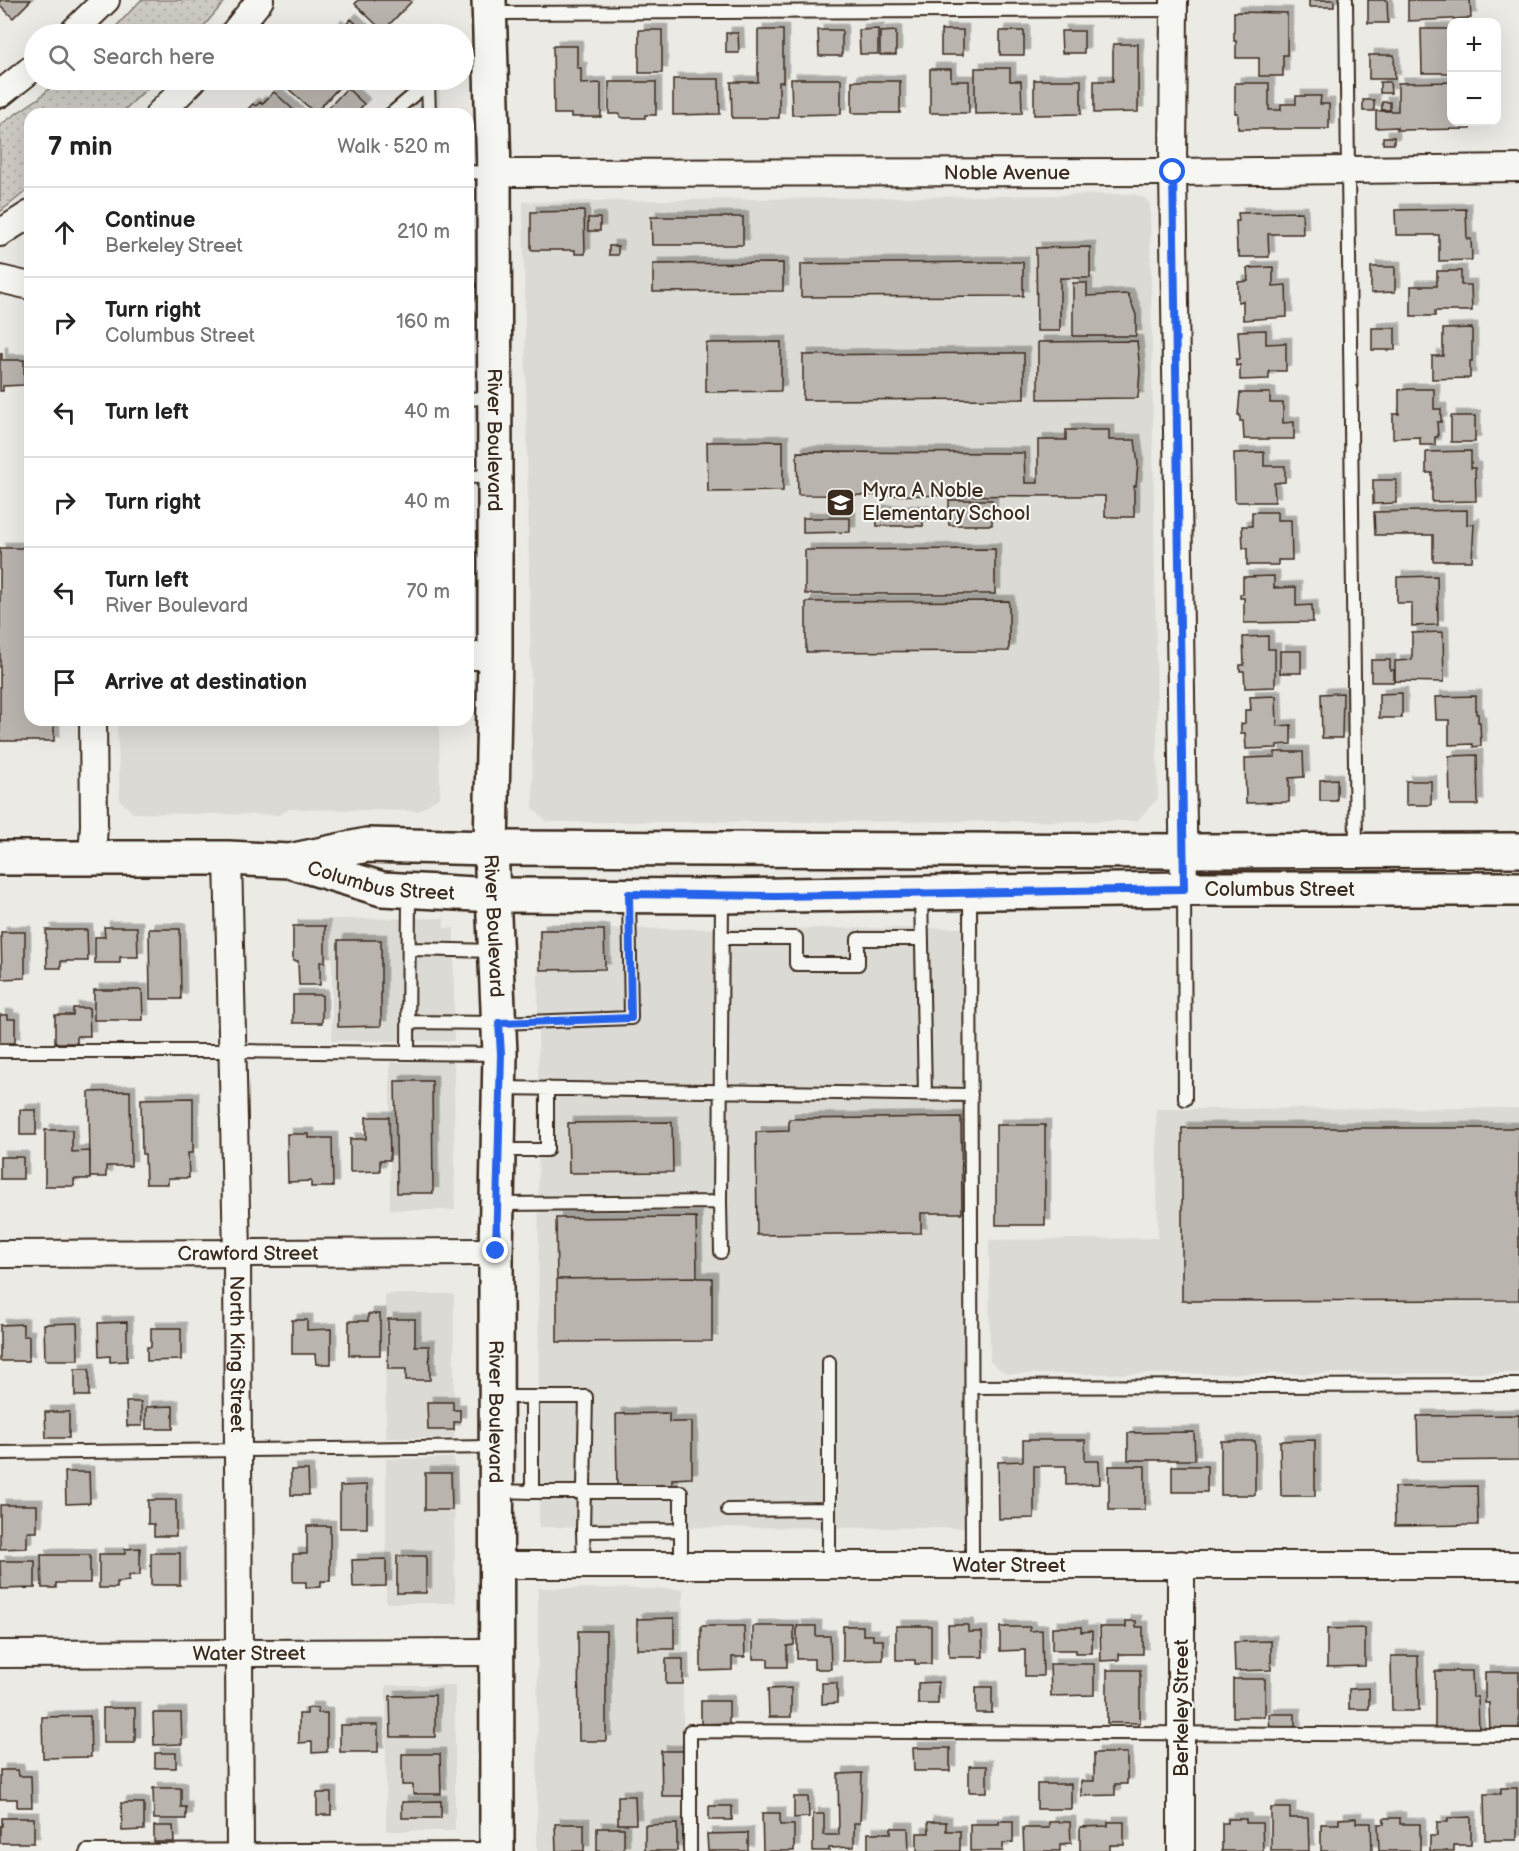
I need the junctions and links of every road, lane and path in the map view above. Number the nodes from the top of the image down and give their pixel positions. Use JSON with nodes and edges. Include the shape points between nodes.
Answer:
{"nodes":[{"id":1,"x":106,"y":0,"type":"edge"},
{"id":2,"x":260,"y":0,"type":"edge"},
{"id":3,"x":1346,"y":0,"type":"edge"},
{"id":4,"x":1174,"y":5,"type":"edge"},
{"id":5,"x":490,"y":6,"type":"edge"},
{"id":6,"x":81,"y":24,"type":"edge"},
{"id":7,"x":241,"y":24,"type":"edge"},
{"id":8,"x":24,"y":75,"type":"edge"},
{"id":9,"x":183,"y":90,"type":"edge"},
{"id":10,"x":420,"y":90,"type":"edge"},
{"id":11,"x":429,"y":90,"type":"edge"},
{"id":12,"x":0,"y":94,"type":"edge"},
{"id":13,"x":165,"y":108,"type":"edge"},
{"id":14,"x":398,"y":108,"type":"edge"},
{"id":15,"x":429,"y":108,"type":"edge"},
{"id":16,"x":1519,"y":168,"type":"edge"},
{"id":17,"x":1349,"y":170,"type":"junction"},
{"id":18,"x":1173,"y":172,"type":"junction"},
{"id":19,"x":481,"y":173,"type":"edge"},
{"id":20,"x":24,"y":218,"type":"edge"},
{"id":21,"x":0,"y":233,"type":"edge"},
{"id":22,"x":0,"y":279,"type":"edge"},
{"id":23,"x":24,"y":285,"type":"edge"},
{"id":24,"x":481,"y":398,"type":"edge"},
{"id":25,"x":481,"y":477,"type":"edge"},
{"id":26,"x":481,"y":656,"type":"edge"},
{"id":27,"x":93,"y":726,"type":"edge"},
{"id":28,"x":491,"y":848,"type":"junction"},
{"id":29,"x":1519,"y":850,"type":"edge"},
{"id":30,"x":1184,"y":851,"type":"junction"},
{"id":31,"x":1356,"y":851,"type":"junction"},
{"id":32,"x":92,"y":857,"type":"junction"},
{"id":33,"x":0,"y":858,"type":"edge"},
{"id":34,"x":228,"y":858,"type":"junction"},
{"id":35,"x":290,"y":861,"type":"junction"},
{"id":36,"x":1184,"y":889,"type":"junction"},
{"id":37,"x":1519,"y":889,"type":"edge"},
{"id":38,"x":409,"y":890,"type":"junction"},
{"id":39,"x":970,"y":892,"type":"junction"},
{"id":40,"x":921,"y":893,"type":"junction"},
{"id":41,"x":629,"y":894,"type":"junction"},
{"id":42,"x":494,"y":895,"type":"junction"},
{"id":43,"x":722,"y":896,"type":"junction"},
{"id":44,"x":722,"y":938,"type":"junction"},
{"id":45,"x":921,"y":939,"type":"junction"},
{"id":46,"x":410,"y":949,"type":"junction"},
{"id":47,"x":496,"y":951,"type":"junction"},
{"id":48,"x":408,"y":1022,"type":"junction"},
{"id":49,"x":500,"y":1039,"type":"junction"},
{"id":50,"x":0,"y":1051,"type":"edge"},
{"id":51,"x":233,"y":1051,"type":"junction"},
{"id":52,"x":408,"y":1052,"type":"junction"},
{"id":53,"x":500,"y":1088,"type":"junction"},
{"id":54,"x":547,"y":1088,"type":"junction"},
{"id":55,"x":722,"y":1091,"type":"junction"},
{"id":56,"x":925,"y":1094,"type":"junction"},
{"id":57,"x":971,"y":1095,"type":"junction"},
{"id":58,"x":1185,"y":1099,"type":"dead end"},
{"id":59,"x":499,"y":1150,"type":"junction"},
{"id":60,"x":720,"y":1202,"type":"junction"},
{"id":61,"x":497,"y":1204,"type":"junction"},
{"id":62,"x":496,"y":1251,"type":"junction"},
{"id":63,"x":721,"y":1252,"type":"dead end"},
{"id":64,"x":237,"y":1253,"type":"junction"},
{"id":65,"x":0,"y":1254,"type":"edge"},
{"id":66,"x":829,"y":1362,"type":"dead end"},
{"id":67,"x":1519,"y":1385,"type":"edge"},
{"id":68,"x":972,"y":1387,"type":"junction"},
{"id":69,"x":496,"y":1397,"type":"junction"},
{"id":70,"x":532,"y":1397,"type":"junction"},
{"id":71,"x":497,"y":1447,"type":"junction"},
{"id":72,"x":238,"y":1452,"type":"junction"},
{"id":73,"x":0,"y":1453,"type":"edge"},
{"id":74,"x":497,"y":1491,"type":"junction"},
{"id":75,"x":532,"y":1492,"type":"junction"},
{"id":76,"x":584,"y":1493,"type":"junction"},
{"id":77,"x":829,"y":1509,"type":"junction"},
{"id":78,"x":728,"y":1510,"type":"dead end"},
{"id":79,"x":680,"y":1530,"type":"junction"},
{"id":80,"x":583,"y":1531,"type":"junction"},
{"id":81,"x":681,"y":1564,"type":"junction"},
{"id":82,"x":829,"y":1564,"type":"junction"},
{"id":83,"x":972,"y":1564,"type":"junction"},
{"id":84,"x":1181,"y":1564,"type":"junction"},
{"id":85,"x":497,"y":1565,"type":"junction"},
{"id":86,"x":584,"y":1565,"type":"junction"},
{"id":87,"x":1519,"y":1565,"type":"edge"},
{"id":88,"x":497,"y":1652,"type":"junction"},
{"id":89,"x":239,"y":1653,"type":"junction"},
{"id":90,"x":0,"y":1654,"type":"edge"},
{"id":91,"x":1181,"y":1735,"type":"junction"},
{"id":92,"x":1519,"y":1735,"type":"edge"},
{"id":93,"x":497,"y":1850,"type":"edge"},
{"id":94,"x":87,"y":1851,"type":"edge"},
{"id":95,"x":240,"y":1851,"type":"edge"},
{"id":96,"x":690,"y":1851,"type":"edge"},
{"id":97,"x":1181,"y":1851,"type":"edge"}],
"edges":[{"from":1,"to":6,"type":"street"},
{"from":2,"to":7,"type":"street"},
{"from":3,"to":17,"type":"lane"},
{"from":4,"to":5,"type":"lane"},
{"from":4,"to":18,"type":"street"},
{"from":5,"to":19,"type":"main road","name":"River Boulevard"},
{"from":8,"to":12,"type":"street"},
{"from":9,"to":13,"type":"street"},
{"from":10,"to":14,"type":"lane"},
{"from":11,"to":15,"type":"lane"},
{"from":16,"to":17,"type":"street","name":"Noble Avenue"},
{"from":17,"to":18,"type":"street","name":"Noble Avenue"},
{"from":17,"to":31,"type":"lane"},
{"from":18,"to":19,"type":"street","name":"Noble Avenue"},
{"from":18,"to":30,"type":"street"},
{"from":19,"to":24,"type":"main road","name":"River Boulevard"},
{"from":20,"to":21,"type":"street"},
{"from":22,"to":23,"type":"street"},
{"from":24,"to":25,"type":"main road","name":"River Boulevard"},
{"from":25,"to":26,"type":"main road","name":"River Boulevard"},
{"from":26,"to":28,"type":"main road","name":"River Boulevard"},
{"from":27,"to":32,"type":"street"},
{"from":28,"to":30,"type":"main road","name":"Columbus Street"},
{"from":28,"to":35,"type":"main road","name":"Columbus Street","via":[[367,845]]},
{"from":28,"to":42,"type":"main road","name":"River Boulevard"},
{"from":29,"to":31,"type":"main road","name":"Columbus Street"},
{"from":30,"to":31,"type":"main road","name":"Columbus Street"},
{"from":30,"to":36,"type":"street"},
{"from":32,"to":33,"type":"main road","name":"Columbus Street"},
{"from":32,"to":34,"type":"main road","name":"Columbus Street"},
{"from":34,"to":35,"type":"main road","name":"Columbus Street"},
{"from":34,"to":51,"type":"street","name":"North King Street"},
{"from":35,"to":38,"type":"main road","name":"Columbus Street","via":[[382,889]]},
{"from":36,"to":37,"type":"main road","name":"Columbus Street"},
{"from":36,"to":39,"type":"main road","name":"Columbus Street"},
{"from":36,"to":58,"type":"lane"},
{"from":38,"to":42,"type":"main road","name":"Columbus Street"},
{"from":38,"to":46,"type":"lane"},
{"from":39,"to":40,"type":"main road","name":"Columbus Street"},
{"from":39,"to":57,"type":"lane"},
{"from":40,"to":43,"type":"main road","name":"Columbus Street"},
{"from":40,"to":45,"type":"lane"},
{"from":41,"to":42,"type":"main road","name":"Columbus Street"},
{"from":41,"to":43,"type":"main road","name":"Columbus Street"},
{"from":41,"to":49,"type":"lane","via":[[631,1018]]},
{"from":42,"to":47,"type":"main road","name":"River Boulevard"},
{"from":43,"to":44,"type":"lane"},
{"from":44,"to":45,"type":"lane","via":[[796,938],[796,963],[858,963],[858,939]]},
{"from":44,"to":55,"type":"lane"},
{"from":45,"to":56,"type":"lane"},
{"from":46,"to":47,"type":"lane"},
{"from":46,"to":48,"type":"lane"},
{"from":47,"to":49,"type":"main road","name":"River Boulevard"},
{"from":48,"to":49,"type":"lane"},
{"from":48,"to":52,"type":"lane"},
{"from":49,"to":52,"type":"lane"},
{"from":49,"to":53,"type":"main road","name":"River Boulevard"},
{"from":50,"to":51,"type":"lane"},
{"from":51,"to":52,"type":"lane"},
{"from":51,"to":64,"type":"street","name":"North King Street"},
{"from":53,"to":54,"type":"lane"},
{"from":53,"to":59,"type":"main road","name":"River Boulevard"},
{"from":54,"to":55,"type":"lane"},
{"from":54,"to":59,"type":"lane","via":[[547,1150]]},
{"from":55,"to":56,"type":"lane"},
{"from":55,"to":60,"type":"lane"},
{"from":56,"to":57,"type":"lane"},
{"from":57,"to":68,"type":"lane"},
{"from":59,"to":61,"type":"main road","name":"River Boulevard"},
{"from":60,"to":61,"type":"lane"},
{"from":60,"to":63,"type":"lane"},
{"from":61,"to":62,"type":"main road","name":"River Boulevard"},
{"from":62,"to":64,"type":"street","name":"Crawford Street"},
{"from":62,"to":69,"type":"main road","name":"River Boulevard"},
{"from":64,"to":65,"type":"street","name":"Crawford Street"},
{"from":64,"to":72,"type":"street","name":"North King Street"},
{"from":66,"to":77,"type":"lane"},
{"from":67,"to":68,"type":"lane"},
{"from":68,"to":83,"type":"lane"},
{"from":69,"to":70,"type":"lane"},
{"from":69,"to":71,"type":"main road","name":"River Boulevard"},
{"from":70,"to":75,"type":"lane"},
{"from":70,"to":76,"type":"lane","via":[[586,1397]]},
{"from":71,"to":72,"type":"lane"},
{"from":71,"to":74,"type":"main road","name":"River Boulevard"},
{"from":72,"to":73,"type":"lane"},
{"from":72,"to":89,"type":"street","name":"North King Street"},
{"from":74,"to":75,"type":"lane"},
{"from":74,"to":85,"type":"main road","name":"River Boulevard"},
{"from":75,"to":76,"type":"lane"},
{"from":76,"to":79,"type":"lane","via":[[681,1492]]},
{"from":76,"to":80,"type":"lane"},
{"from":77,"to":78,"type":"lane"},
{"from":77,"to":82,"type":"lane"},
{"from":79,"to":80,"type":"lane"},
{"from":79,"to":81,"type":"lane"},
{"from":80,"to":86,"type":"lane"},
{"from":81,"to":82,"type":"street","name":"Water Street"},
{"from":81,"to":86,"type":"street","name":"Water Street"},
{"from":82,"to":83,"type":"street","name":"Water Street"},
{"from":83,"to":84,"type":"street","name":"Water Street"},
{"from":84,"to":87,"type":"street","name":"Water Street"},
{"from":84,"to":91,"type":"street","name":"Berkeley Street"},
{"from":85,"to":86,"type":"street","name":"Water Street"},
{"from":85,"to":88,"type":"main road","name":"River Boulevard"},
{"from":88,"to":89,"type":"street","name":"Water Street"},
{"from":88,"to":93,"type":"main road","name":"River Boulevard"},
{"from":89,"to":90,"type":"street","name":"Water Street"},
{"from":89,"to":95,"type":"street","name":"North King Street"},
{"from":91,"to":92,"type":"lane"},
{"from":91,"to":96,"type":"lane","via":[[690,1731]]},
{"from":91,"to":97,"type":"street","name":"Berkeley Street"},
{"from":93,"to":95,"type":"lane"},
{"from":94,"to":95,"type":"lane"}]}
